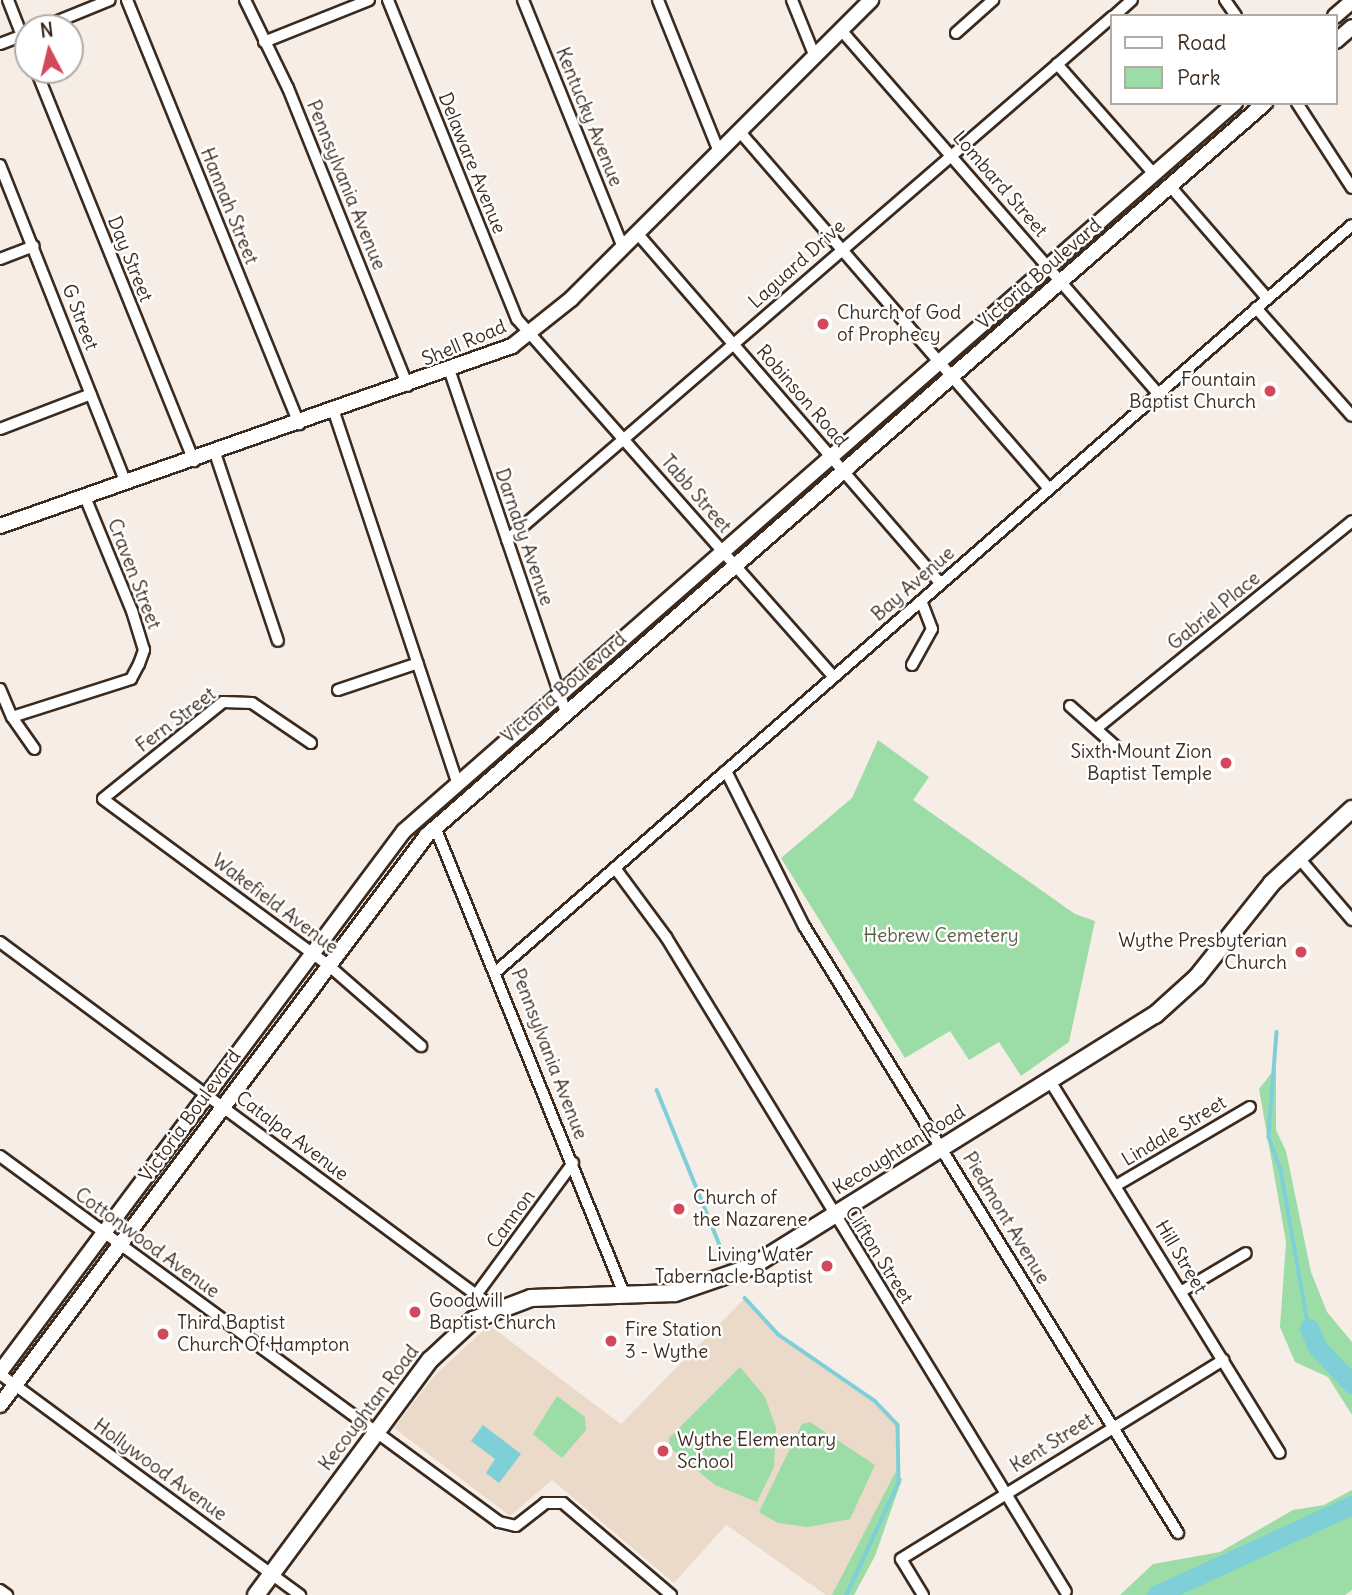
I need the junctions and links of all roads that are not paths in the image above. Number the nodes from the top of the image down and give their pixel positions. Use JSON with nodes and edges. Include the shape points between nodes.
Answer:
{"nodes":[{"id":1,"x":110,"y":0,"type":"edge"},
{"id":2,"x":127,"y":0,"type":"edge"},
{"id":3,"x":245,"y":0,"type":"edge"},
{"id":4,"x":369,"y":0,"type":"edge"},
{"id":5,"x":388,"y":0,"type":"edge"},
{"id":6,"x":523,"y":0,"type":"edge"},
{"id":7,"x":658,"y":0,"type":"edge"},
{"id":8,"x":792,"y":0,"type":"edge"},
{"id":9,"x":871,"y":0,"type":"edge"},
{"id":10,"x":993,"y":0,"type":"edge"},
{"id":11,"x":1132,"y":0,"type":"edge"},
{"id":12,"x":1352,"y":1,"type":"edge"},
{"id":13,"x":76,"y":14,"type":"edge"},
{"id":14,"x":1115,"y":14,"type":"edge"},
{"id":15,"x":1337,"y":14,"type":"edge"},
{"id":16,"x":1110,"y":19,"type":"edge"},
{"id":17,"x":1352,"y":27,"type":"edge"},
{"id":18,"x":841,"y":30,"type":"junction"},
{"id":19,"x":956,"y":33,"type":"dead end"},
{"id":20,"x":1338,"y":39,"type":"edge"},
{"id":21,"x":264,"y":42,"type":"junction"},
{"id":22,"x":815,"y":57,"type":"junction"},
{"id":23,"x":1057,"y":64,"type":"junction"},
{"id":24,"x":42,"y":84,"type":"edge"},
{"id":25,"x":1233,"y":105,"type":"edge"},
{"id":26,"x":1263,"y":105,"type":"edge"},
{"id":27,"x":1298,"y":105,"type":"edge"},
{"id":28,"x":740,"y":132,"type":"junction"},
{"id":29,"x":719,"y":152,"type":"junction"},
{"id":30,"x":951,"y":154,"type":"junction"},
{"id":31,"x":0,"y":165,"type":"edge"},
{"id":32,"x":1154,"y":174,"type":"junction"},
{"id":33,"x":1170,"y":186,"type":"junction"},
{"id":34,"x":1352,"y":188,"type":"edge"},
{"id":35,"x":1352,"y":225,"type":"edge"},
{"id":36,"x":637,"y":233,"type":"junction"},
{"id":37,"x":34,"y":246,"type":"junction"},
{"id":38,"x":623,"y":247,"type":"junction"},
{"id":39,"x":842,"y":247,"type":"junction"},
{"id":40,"x":0,"y":259,"type":"edge"},
{"id":41,"x":1048,"y":267,"type":"junction"},
{"id":42,"x":1060,"y":281,"type":"junction"},
{"id":43,"x":1267,"y":298,"type":"junction"},
{"id":44,"x":1256,"y":309,"type":"junction"},
{"id":45,"x":532,"y":334,"type":"junction"},
{"id":46,"x":733,"y":344,"type":"junction"},
{"id":47,"x":940,"y":361,"type":"junction"},
{"id":48,"x":450,"y":372,"type":"junction"},
{"id":49,"x":952,"y":376,"type":"junction"},
{"id":50,"x":408,"y":386,"type":"junction"},
{"id":51,"x":91,"y":394,"type":"junction"},
{"id":52,"x":1158,"y":394,"type":"junction"},
{"id":53,"x":334,"y":412,"type":"junction"},
{"id":54,"x":1352,"y":416,"type":"edge"},
{"id":55,"x":299,"y":424,"type":"junction"},
{"id":56,"x":0,"y":429,"type":"edge"},
{"id":57,"x":623,"y":438,"type":"junction"},
{"id":58,"x":215,"y":453,"type":"junction"},
{"id":59,"x":831,"y":456,"type":"junction"},
{"id":60,"x":194,"y":461,"type":"junction"},
{"id":61,"x":844,"y":470,"type":"junction"},
{"id":62,"x":126,"y":483,"type":"junction"},
{"id":63,"x":1049,"y":489,"type":"junction"},
{"id":64,"x":85,"y":497,"type":"junction"},
{"id":65,"x":1352,"y":521,"type":"edge"},
{"id":66,"x":0,"y":526,"type":"edge"},
{"id":67,"x":507,"y":540,"type":"junction"},
{"id":68,"x":722,"y":551,"type":"junction"},
{"id":69,"x":735,"y":565,"type":"junction"},
{"id":70,"x":941,"y":583,"type":"junction"},
{"id":71,"x":921,"y":601,"type":"junction"},
{"id":72,"x":278,"y":642,"type":"dead end"},
{"id":73,"x":418,"y":663,"type":"junction"},
{"id":74,"x":912,"y":665,"type":"dead end"},
{"id":75,"x":834,"y":677,"type":"junction"},
{"id":76,"x":0,"y":689,"type":"edge"},
{"id":77,"x":338,"y":690,"type":"dead end"},
{"id":78,"x":559,"y":694,"type":"junction"},
{"id":79,"x":1070,"y":706,"type":"dead end"},
{"id":80,"x":566,"y":712,"type":"junction"},
{"id":81,"x":12,"y":717,"type":"junction"},
{"id":82,"x":1098,"y":727,"type":"junction"},
{"id":83,"x":311,"y":743,"type":"dead end"},
{"id":84,"x":1115,"y":747,"type":"dead end"},
{"id":85,"x":34,"y":749,"type":"dead end"},
{"id":86,"x":726,"y":771,"type":"junction"},
{"id":87,"x":457,"y":782,"type":"junction"},
{"id":88,"x":103,"y":799,"type":"joint"},
{"id":89,"x":1352,"y":809,"type":"edge"},
{"id":90,"x":435,"y":827,"type":"junction"},
{"id":91,"x":1297,"y":857,"type":"junction"},
{"id":92,"x":615,"y":868,"type":"junction"},
{"id":93,"x":1352,"y":920,"type":"edge"},
{"id":94,"x":0,"y":942,"type":"edge"},
{"id":95,"x":312,"y":952,"type":"junction"},
{"id":96,"x":327,"y":964,"type":"junction"},
{"id":97,"x":498,"y":970,"type":"junction"},
{"id":98,"x":421,"y":1045,"type":"dead end"},
{"id":99,"x":1050,"y":1081,"type":"junction"},
{"id":100,"x":207,"y":1094,"type":"junction"},
{"id":101,"x":222,"y":1105,"type":"junction"},
{"id":102,"x":1250,"y":1107,"type":"dead end"},
{"id":103,"x":943,"y":1148,"type":"junction"},
{"id":104,"x":0,"y":1156,"type":"edge"},
{"id":105,"x":573,"y":1163,"type":"junction"},
{"id":106,"x":1117,"y":1185,"type":"junction"},
{"id":107,"x":834,"y":1216,"type":"junction"},
{"id":108,"x":104,"y":1233,"type":"junction"},
{"id":109,"x":120,"y":1244,"type":"junction"},
{"id":110,"x":1246,"y":1253,"type":"dead end"},
{"id":111,"x":1182,"y":1291,"type":"junction"},
{"id":112,"x":476,"y":1295,"type":"junction"},
{"id":113,"x":625,"y":1296,"type":"junction"},
{"id":114,"x":495,"y":1309,"type":"junction"},
{"id":115,"x":1223,"y":1360,"type":"junction"},
{"id":116,"x":0,"y":1373,"type":"edge"},
{"id":117,"x":15,"y":1384,"type":"junction"},
{"id":118,"x":0,"y":1405,"type":"edge"},
{"id":119,"x":1111,"y":1427,"type":"junction"},
{"id":120,"x":375,"y":1433,"type":"junction"},
{"id":121,"x":1280,"y":1453,"type":"dead end"},
{"id":122,"x":1005,"y":1493,"type":"junction"},
{"id":123,"x":1178,"y":1533,"type":"dead end"},
{"id":124,"x":271,"y":1574,"type":"junction"},
{"id":125,"x":658,"y":1584,"type":"junction"},
{"id":126,"x":0,"y":1590,"type":"edge"},
{"id":127,"x":1066,"y":1592,"type":"dead end"},
{"id":128,"x":7,"y":1595,"type":"edge"},
{"id":129,"x":256,"y":1595,"type":"edge"},
{"id":130,"x":300,"y":1595,"type":"edge"},
{"id":131,"x":650,"y":1595,"type":"edge"},
{"id":132,"x":671,"y":1595,"type":"edge"},
{"id":133,"x":923,"y":1595,"type":"edge"}],
"edges":[{"from":1,"to":13,"type":"street"},
{"from":2,"to":55,"type":"street","name":"Hannah Street"},
{"from":3,"to":21,"type":"street","name":"Pennsylvania Avenue"},
{"from":4,"to":21,"type":"street"},
{"from":5,"to":45,"type":"street","name":"Delaware Avenue","via":[[510,307]]},
{"from":6,"to":38,"type":"street","name":"Kentucky Avenue"},
{"from":7,"to":29,"type":"street"},
{"from":8,"to":22,"type":"street"},
{"from":9,"to":18,"type":"main road","name":"Shell Road"},
{"from":10,"to":19,"type":"street"},
{"from":11,"to":14,"type":"street","name":"Laguard Drive"},
{"from":12,"to":15,"type":"main road"},
{"from":16,"to":23,"type":"street","name":"Laguard Drive"},
{"from":17,"to":20,"type":"main road"},
{"from":18,"to":22,"type":"main road","name":"Shell Road"},
{"from":18,"to":30,"type":"street","name":"Lombard Street"},
{"from":21,"to":50,"type":"street","name":"Pennsylvania Avenue"},
{"from":22,"to":28,"type":"main road","name":"Shell Road"},
{"from":23,"to":30,"type":"street","name":"Laguard Drive"},
{"from":23,"to":32,"type":"street"},
{"from":24,"to":60,"type":"street","name":"Day Street"},
{"from":25,"to":32,"type":"main road","name":"Victoria Boulevard"},
{"from":26,"to":33,"type":"main road","name":"Victoria Boulevard"},
{"from":27,"to":34,"type":"street"},
{"from":28,"to":29,"type":"main road","name":"Shell Road"},
{"from":28,"to":39,"type":"street"},
{"from":29,"to":36,"type":"main road","name":"Shell Road"},
{"from":30,"to":39,"type":"street","name":"Laguard Drive"},
{"from":30,"to":41,"type":"street","name":"Lombard Street"},
{"from":31,"to":37,"type":"street","name":"G Street"},
{"from":32,"to":41,"type":"main road","name":"Victoria Boulevard"},
{"from":33,"to":42,"type":"main road","name":"Victoria Boulevard"},
{"from":33,"to":43,"type":"street"},
{"from":35,"to":43,"type":"street","name":"Bay Avenue"},
{"from":36,"to":38,"type":"main road","name":"Shell Road"},
{"from":36,"to":46,"type":"street","name":"Robinson Road"},
{"from":37,"to":40,"type":"street"},
{"from":37,"to":51,"type":"street","name":"G Street"},
{"from":38,"to":45,"type":"main road","name":"Shell Road"},
{"from":39,"to":46,"type":"street","name":"Laguard Drive"},
{"from":39,"to":47,"type":"street"},
{"from":41,"to":42,"type":"street","name":"Lombard Street"},
{"from":41,"to":47,"type":"main road","name":"Victoria Boulevard"},
{"from":42,"to":49,"type":"main road","name":"Victoria Boulevard"},
{"from":42,"to":52,"type":"street","name":"Lombard Street"},
{"from":43,"to":44,"type":"street","name":"Bay Avenue"},
{"from":44,"to":52,"type":"street","name":"Bay Avenue"},
{"from":44,"to":54,"type":"street"},
{"from":45,"to":48,"type":"main road","name":"Shell Road"},
{"from":45,"to":57,"type":"street","name":"Tabb Street"},
{"from":46,"to":57,"type":"street","name":"Laguard Drive"},
{"from":46,"to":59,"type":"street","name":"Robinson Road"},
{"from":47,"to":49,"type":"street"},
{"from":47,"to":59,"type":"main road","name":"Victoria Boulevard"},
{"from":48,"to":50,"type":"main road","name":"Shell Road"},
{"from":48,"to":67,"type":"street","name":"Darnaby Avenue"},
{"from":49,"to":61,"type":"main road","name":"Victoria Boulevard"},
{"from":49,"to":63,"type":"street"},
{"from":50,"to":53,"type":"main road","name":"Shell Road"},
{"from":51,"to":56,"type":"street"},
{"from":51,"to":62,"type":"street","name":"G Street"},
{"from":52,"to":63,"type":"street","name":"Bay Avenue"},
{"from":53,"to":55,"type":"main road","name":"Shell Road"},
{"from":53,"to":73,"type":"street"},
{"from":55,"to":58,"type":"main road","name":"Shell Road"},
{"from":57,"to":67,"type":"street","name":"Laguard Drive"},
{"from":57,"to":68,"type":"street","name":"Tabb Street"},
{"from":58,"to":60,"type":"main road","name":"Shell Road"},
{"from":58,"to":72,"type":"street"},
{"from":59,"to":61,"type":"street","name":"Robinson Road"},
{"from":59,"to":68,"type":"main road","name":"Victoria Boulevard"},
{"from":60,"to":62,"type":"main road","name":"Shell Road"},
{"from":61,"to":69,"type":"main road","name":"Victoria Boulevard"},
{"from":61,"to":70,"type":"street","name":"Robinson Road"},
{"from":62,"to":64,"type":"main road","name":"Shell Road"},
{"from":63,"to":70,"type":"street","name":"Bay Avenue"},
{"from":64,"to":66,"type":"main road","name":"Shell Road"},
{"from":64,"to":81,"type":"street","name":"Craven Street","via":[[144,650],[131,679]]},
{"from":65,"to":82,"type":"street","name":"Gabriel Place"},
{"from":67,"to":78,"type":"street","name":"Darnaby Avenue"},
{"from":68,"to":69,"type":"street","name":"Tabb Street"},
{"from":68,"to":78,"type":"main road","name":"Victoria Boulevard"},
{"from":69,"to":75,"type":"street","name":"Tabb Street"},
{"from":69,"to":80,"type":"main road","name":"Victoria Boulevard"},
{"from":70,"to":71,"type":"street","name":"Bay Avenue"},
{"from":71,"to":74,"type":"street","via":[[932,629]]},
{"from":71,"to":75,"type":"street","name":"Bay Avenue"},
{"from":73,"to":77,"type":"street"},
{"from":73,"to":87,"type":"street"},
{"from":75,"to":86,"type":"street","name":"Bay Avenue"},
{"from":76,"to":81,"type":"street"},
{"from":78,"to":80,"type":"street","name":"Darnaby Avenue"},
{"from":78,"to":87,"type":"main road","name":"Victoria Boulevard"},
{"from":79,"to":82,"type":"street"},
{"from":80,"to":90,"type":"main road","name":"Victoria Boulevard"},
{"from":81,"to":85,"type":"street"},
{"from":82,"to":84,"type":"street"},
{"from":83,"to":88,"type":"street","name":"Fern Street","via":[[252,703],[223,702]]},
{"from":86,"to":92,"type":"street","name":"Bay Avenue"},
{"from":86,"to":103,"type":"street","name":"Piedmont Avenue","via":[[804,926]]},
{"from":87,"to":95,"type":"main road","name":"Victoria Boulevard","via":[[391,846]]},
{"from":88,"to":95,"type":"street","name":"Wakefield Avenue"},
{"from":89,"to":91,"type":"main road","name":"Kecoughtan Road"},
{"from":90,"to":96,"type":"main road","name":"Victoria Boulevard"},
{"from":90,"to":97,"type":"street","name":"Pennsylvania Avenue"},
{"from":91,"to":93,"type":"street"},
{"from":91,"to":99,"type":"main road","name":"Kecoughtan Road","via":[[1179,996]]},
{"from":92,"to":97,"type":"street","name":"Bay Avenue"},
{"from":92,"to":107,"type":"street","name":"Clifton Street","via":[[666,937]]},
{"from":94,"to":100,"type":"street","name":"Catalpa Avenue"},
{"from":95,"to":96,"type":"street","name":"Wakefield Avenue"},
{"from":95,"to":100,"type":"main road","name":"Victoria Boulevard"},
{"from":96,"to":98,"type":"street","name":"Wakefield Avenue"},
{"from":96,"to":101,"type":"main road","name":"Victoria Boulevard"},
{"from":97,"to":105,"type":"street","name":"Pennsylvania Avenue"},
{"from":99,"to":103,"type":"main road","name":"Kecoughtan Road"},
{"from":99,"to":106,"type":"street","name":"Hill Street"},
{"from":100,"to":101,"type":"street","name":"Catalpa Avenue"},
{"from":100,"to":108,"type":"main road","name":"Victoria Boulevard"},
{"from":101,"to":109,"type":"main road","name":"Victoria Boulevard"},
{"from":101,"to":112,"type":"street","name":"Catalpa Avenue"},
{"from":102,"to":106,"type":"street","name":"Lindale Street"},
{"from":103,"to":107,"type":"main road","name":"Kecoughtan Road"},
{"from":103,"to":119,"type":"street","name":"Piedmont Avenue"},
{"from":104,"to":108,"type":"street","name":"Cottonwood Avenue"},
{"from":105,"to":112,"type":"street","name":"Cannon"},
{"from":105,"to":113,"type":"street","name":"Pennsylvania Avenue"},
{"from":106,"to":111,"type":"street","name":"Hill Street"},
{"from":107,"to":113,"type":"main road","name":"Kecoughtan Road","via":[[727,1279],[674,1293]]},
{"from":107,"to":122,"type":"street","name":"Clifton Street"},
{"from":108,"to":109,"type":"street","name":"Cottonwood Avenue"},
{"from":108,"to":116,"type":"main road","name":"Victoria Boulevard"},
{"from":109,"to":117,"type":"main road","name":"Victoria Boulevard"},
{"from":109,"to":120,"type":"street","name":"Cottonwood Avenue"},
{"from":110,"to":111,"type":"street"},
{"from":111,"to":115,"type":"street","name":"Hill Street"},
{"from":112,"to":114,"type":"street","name":"Catalpa Avenue"},
{"from":113,"to":114,"type":"main road","name":"Kecoughtan Road","via":[[551,1295]]},
{"from":114,"to":120,"type":"main road","name":"Kecoughtan Road","via":[[454,1334]]},
{"from":115,"to":119,"type":"street","name":"Kent Street"},
{"from":115,"to":121,"type":"street","name":"Hill Street"},
{"from":116,"to":117,"type":"street","name":"Hollywood Avenue"},
{"from":117,"to":118,"type":"main road","name":"Victoria Boulevard"},
{"from":117,"to":124,"type":"street","name":"Hollywood Avenue"},
{"from":119,"to":122,"type":"street","name":"Kent Street"},
{"from":119,"to":123,"type":"street","name":"Piedmont Avenue"},
{"from":120,"to":124,"type":"main road","name":"Kecoughtan Road"},
{"from":120,"to":125,"type":"street","name":"Cottonwood Avenue","via":[[505,1525],[522,1524],[545,1503],[562,1503]]},
{"from":122,"to":127,"type":"street","name":"Clifton Street"},
{"from":122,"to":133,"type":"street","name":"Kent Street","via":[[901,1559]]},
{"from":124,"to":129,"type":"main road","name":"Kecoughtan Road"},
{"from":124,"to":130,"type":"street","name":"Hollywood Avenue"},
{"from":125,"to":131,"type":"street"},
{"from":125,"to":132,"type":"street","name":"Cottonwood Avenue"},
{"from":126,"to":128,"type":"street"}]}
